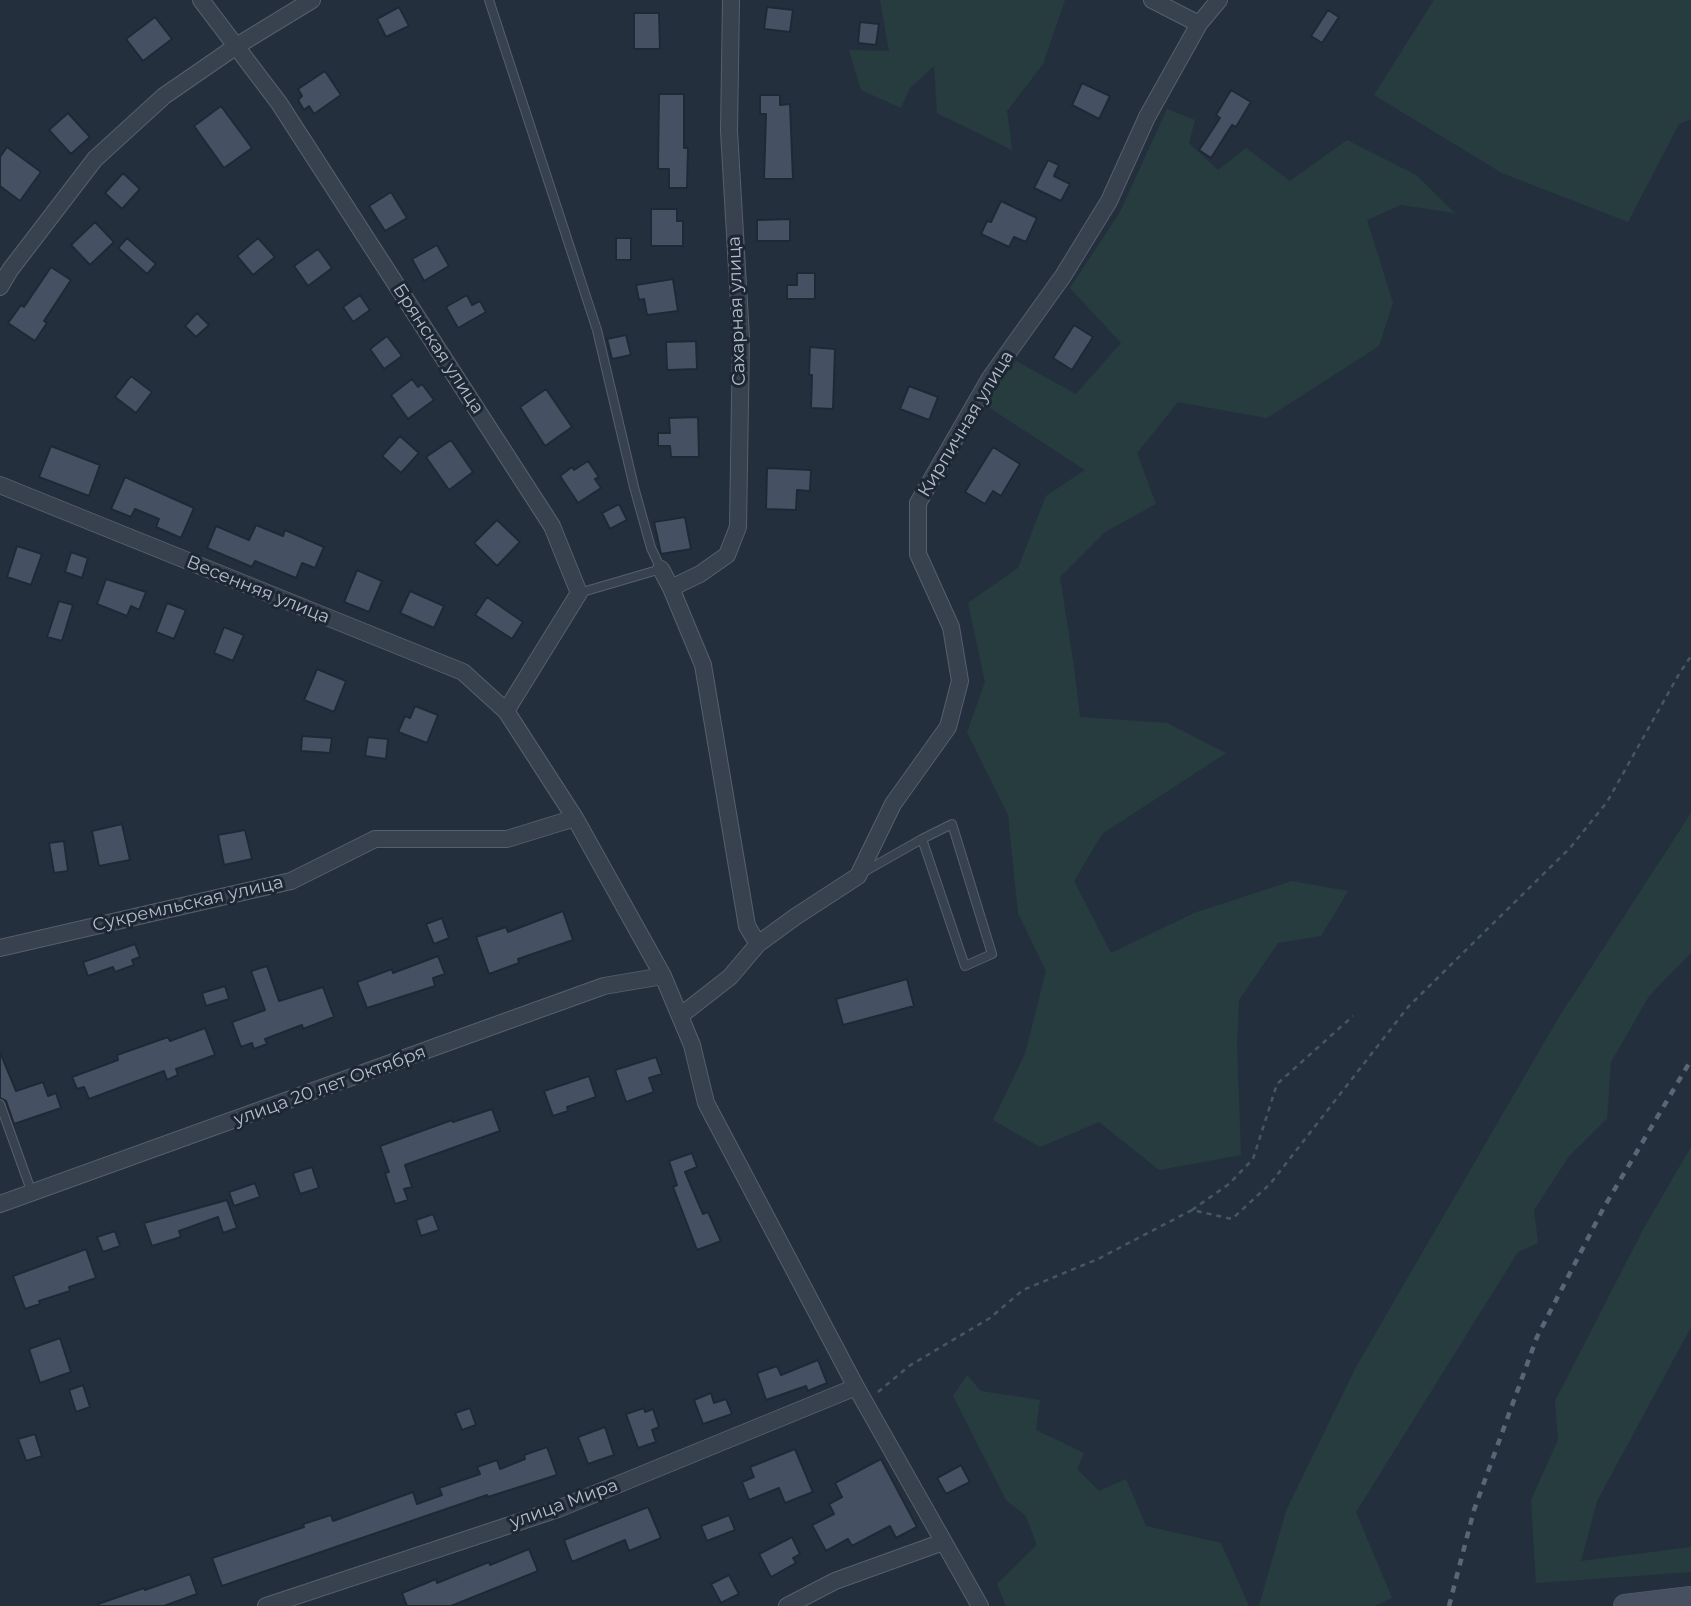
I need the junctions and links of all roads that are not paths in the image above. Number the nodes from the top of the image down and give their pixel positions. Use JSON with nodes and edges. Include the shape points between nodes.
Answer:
{"nodes":[{"id":1,"x":201,"y":0,"type":"edge"},
{"id":2,"x":312,"y":0,"type":"edge"},
{"id":3,"x":489,"y":0,"type":"edge"},
{"id":4,"x":731,"y":0,"type":"edge"},
{"id":5,"x":1152,"y":0,"type":"edge"},
{"id":6,"x":1219,"y":0,"type":"edge"},
{"id":7,"x":1199,"y":24,"type":"junction"},
{"id":8,"x":235,"y":47,"type":"junction"},
{"id":9,"x":0,"y":287,"type":"edge"},
{"id":10,"x":0,"y":485,"type":"edge"},
{"id":11,"x":661,"y":569,"type":"junction"},
{"id":12,"x":671,"y":588,"type":"junction"},
{"id":13,"x":579,"y":593,"type":"junction"},
{"id":14,"x":506,"y":711,"type":"junction"},
{"id":15,"x":575,"y":818,"type":"junction"},
{"id":16,"x":922,"y":839,"type":"junction"},
{"id":17,"x":858,"y":876,"type":"junction"},
{"id":18,"x":758,"y":944,"type":"junction"},
{"id":19,"x":0,"y":948,"type":"edge"},
{"id":20,"x":663,"y":976,"type":"junction"},
{"id":21,"x":680,"y":1016,"type":"junction"},
{"id":22,"x":0,"y":1104,"type":"edge"},
{"id":23,"x":32,"y":1194,"type":"junction"},
{"id":24,"x":0,"y":1204,"type":"edge"},
{"id":25,"x":856,"y":1387,"type":"junction"},
{"id":26,"x":943,"y":1542,"type":"junction"},
{"id":27,"x":1691,"y":1598,"type":"edge"},
{"id":28,"x":266,"y":1606,"type":"edge"},
{"id":29,"x":787,"y":1606,"type":"edge"},
{"id":30,"x":980,"y":1606,"type":"edge"},
{"id":31,"x":1625,"y":1606,"type":"edge"}],
"edges":[{"from":1,"to":8,"type":"street","name":"Брянская улица"},
{"from":2,"to":8,"type":"street"},
{"from":3,"to":11,"type":"lane","via":[[597,330],[634,487]]},
{"from":4,"to":12,"type":"street","name":"Сахарная улица","via":[[729,131],[741,338],[738,527],[727,555],[700,575]]},
{"from":5,"to":7,"type":"street"},
{"from":6,"to":7,"type":"street","name":"Кирпичная улица"},
{"from":7,"to":17,"type":"street","name":"Кирпичная улица","via":[[1147,117],[1109,201],[1063,276],[990,377],[918,503],[918,554],[951,627],[960,681],[948,727],[893,804]]},
{"from":8,"to":9,"type":"street","via":[[164,96],[94,159]]},
{"from":8,"to":13,"type":"street","name":"Брянская улица","via":[[279,103],[552,526]]},
{"from":10,"to":14,"type":"street","name":"Весенняя улица","via":[[463,672]]},
{"from":11,"to":12,"type":"street"},
{"from":11,"to":13,"type":"lane"},
{"from":12,"to":18,"type":"street","via":[[703,664],[747,926]]},
{"from":13,"to":14,"type":"street"},
{"from":14,"to":15,"type":"street","name":"Весенняя улица"},
{"from":15,"to":19,"type":"street","name":"Сукремльская улица","via":[[507,839],[374,839],[291,881]]},
{"from":15,"to":20,"type":"street","name":"Весенняя улица"},
{"from":16,"to":16,"type":"lane","via":[[965,966],[992,954],[952,824]]},
{"from":16,"to":17,"type":"lane"},
{"from":17,"to":18,"type":"street","name":"Кирпичная улица"},
{"from":18,"to":21,"type":"street","name":"Кирпичная улица","via":[[730,977]]},
{"from":20,"to":21,"type":"street","name":"Весенняя улица"},
{"from":20,"to":23,"type":"street","name":"улица 20 лет Октября","via":[[604,986]]},
{"from":21,"to":25,"type":"street","name":"Весенняя улица","via":[[706,1103]]},
{"from":22,"to":23,"type":"lane"},
{"from":23,"to":24,"type":"street","name":"улица 20 лет Октября"},
{"from":25,"to":26,"type":"street","name":"Весенняя улица"},
{"from":25,"to":28,"type":"street","name":"улица Мира","via":[[558,1509]]},
{"from":26,"to":29,"type":"street","via":[[835,1581]]},
{"from":26,"to":30,"type":"street","name":"Весенняя улица"},
{"from":27,"to":31,"type":"street"}]}
